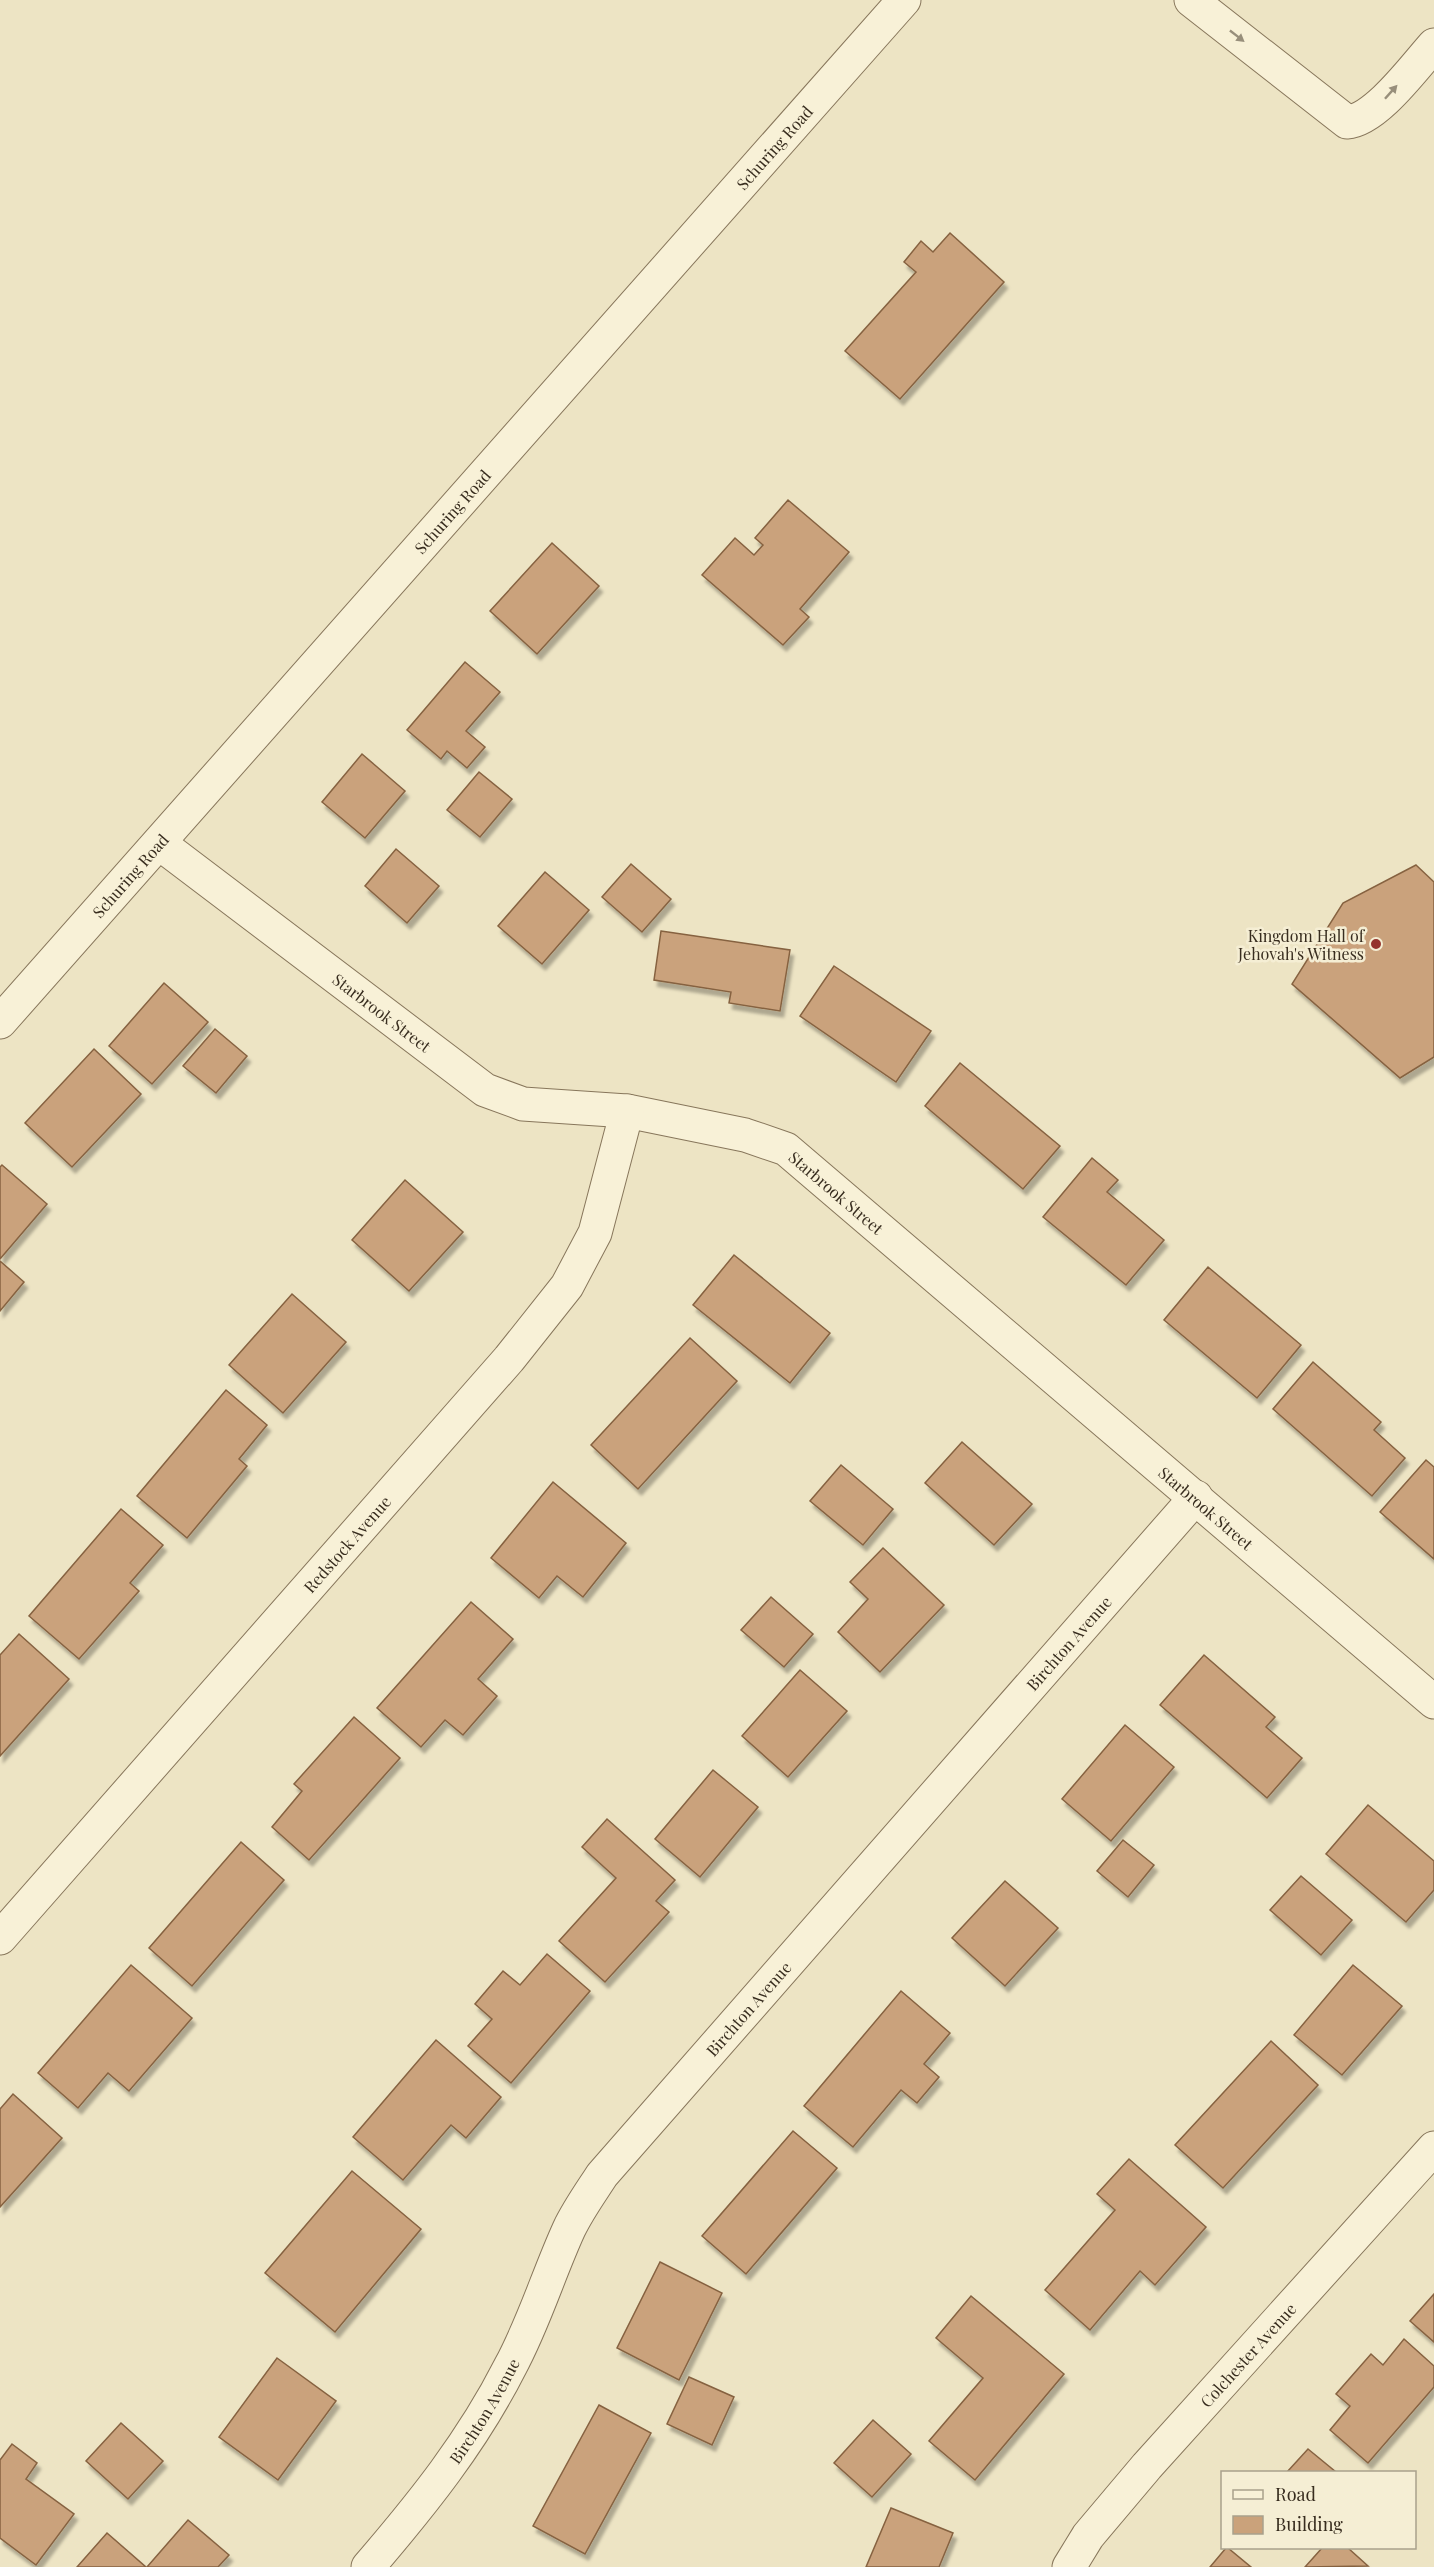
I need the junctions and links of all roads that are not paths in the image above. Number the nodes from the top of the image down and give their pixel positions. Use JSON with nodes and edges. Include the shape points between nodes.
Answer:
{"nodes":[{"id":1,"x":904,"y":0,"type":"edge"},
{"id":2,"x":1191,"y":0,"type":"edge"},
{"id":3,"x":1434,"y":45,"type":"edge"},
{"id":4,"x":159,"y":843,"type":"junction"},
{"id":5,"x":0,"y":1022,"type":"edge"},
{"id":6,"x":627,"y":1111,"type":"junction"},
{"id":7,"x":1196,"y":1497,"type":"junction"},
{"id":8,"x":1434,"y":1702,"type":"edge"},
{"id":9,"x":0,"y":1938,"type":"edge"},
{"id":10,"x":1434,"y":2148,"type":"edge"},
{"id":11,"x":368,"y":2567,"type":"edge"},
{"id":12,"x":1068,"y":2567,"type":"edge"}],
"edges":[{"from":1,"to":4,"type":"street","name":"Schuring Road"},
{"from":2,"to":3,"type":"street","one_way":true,"via":[[1347,122],[1356,122],[1380,104]]},
{"from":4,"to":5,"type":"street","name":"Schuring Road"},
{"from":4,"to":6,"type":"street","name":"Starbrook Street","via":[[486,1090],[523,1104]]},
{"from":6,"to":7,"type":"street","name":"Starbrook Street","via":[[745,1135],[786,1149]]},
{"from":6,"to":9,"type":"street","name":"Redstock Avenue","via":[[595,1233],[567,1286],[509,1359]]},
{"from":7,"to":8,"type":"street","name":"Starbrook Street"},
{"from":7,"to":11,"type":"street","name":"Birchton Avenue","via":[[602,2175],[569,2228],[515,2358],[472,2433],[432,2492]]},
{"from":10,"to":12,"type":"street","name":"Colchester Avenue","via":[[1147,2466],[1088,2536]]}]}
